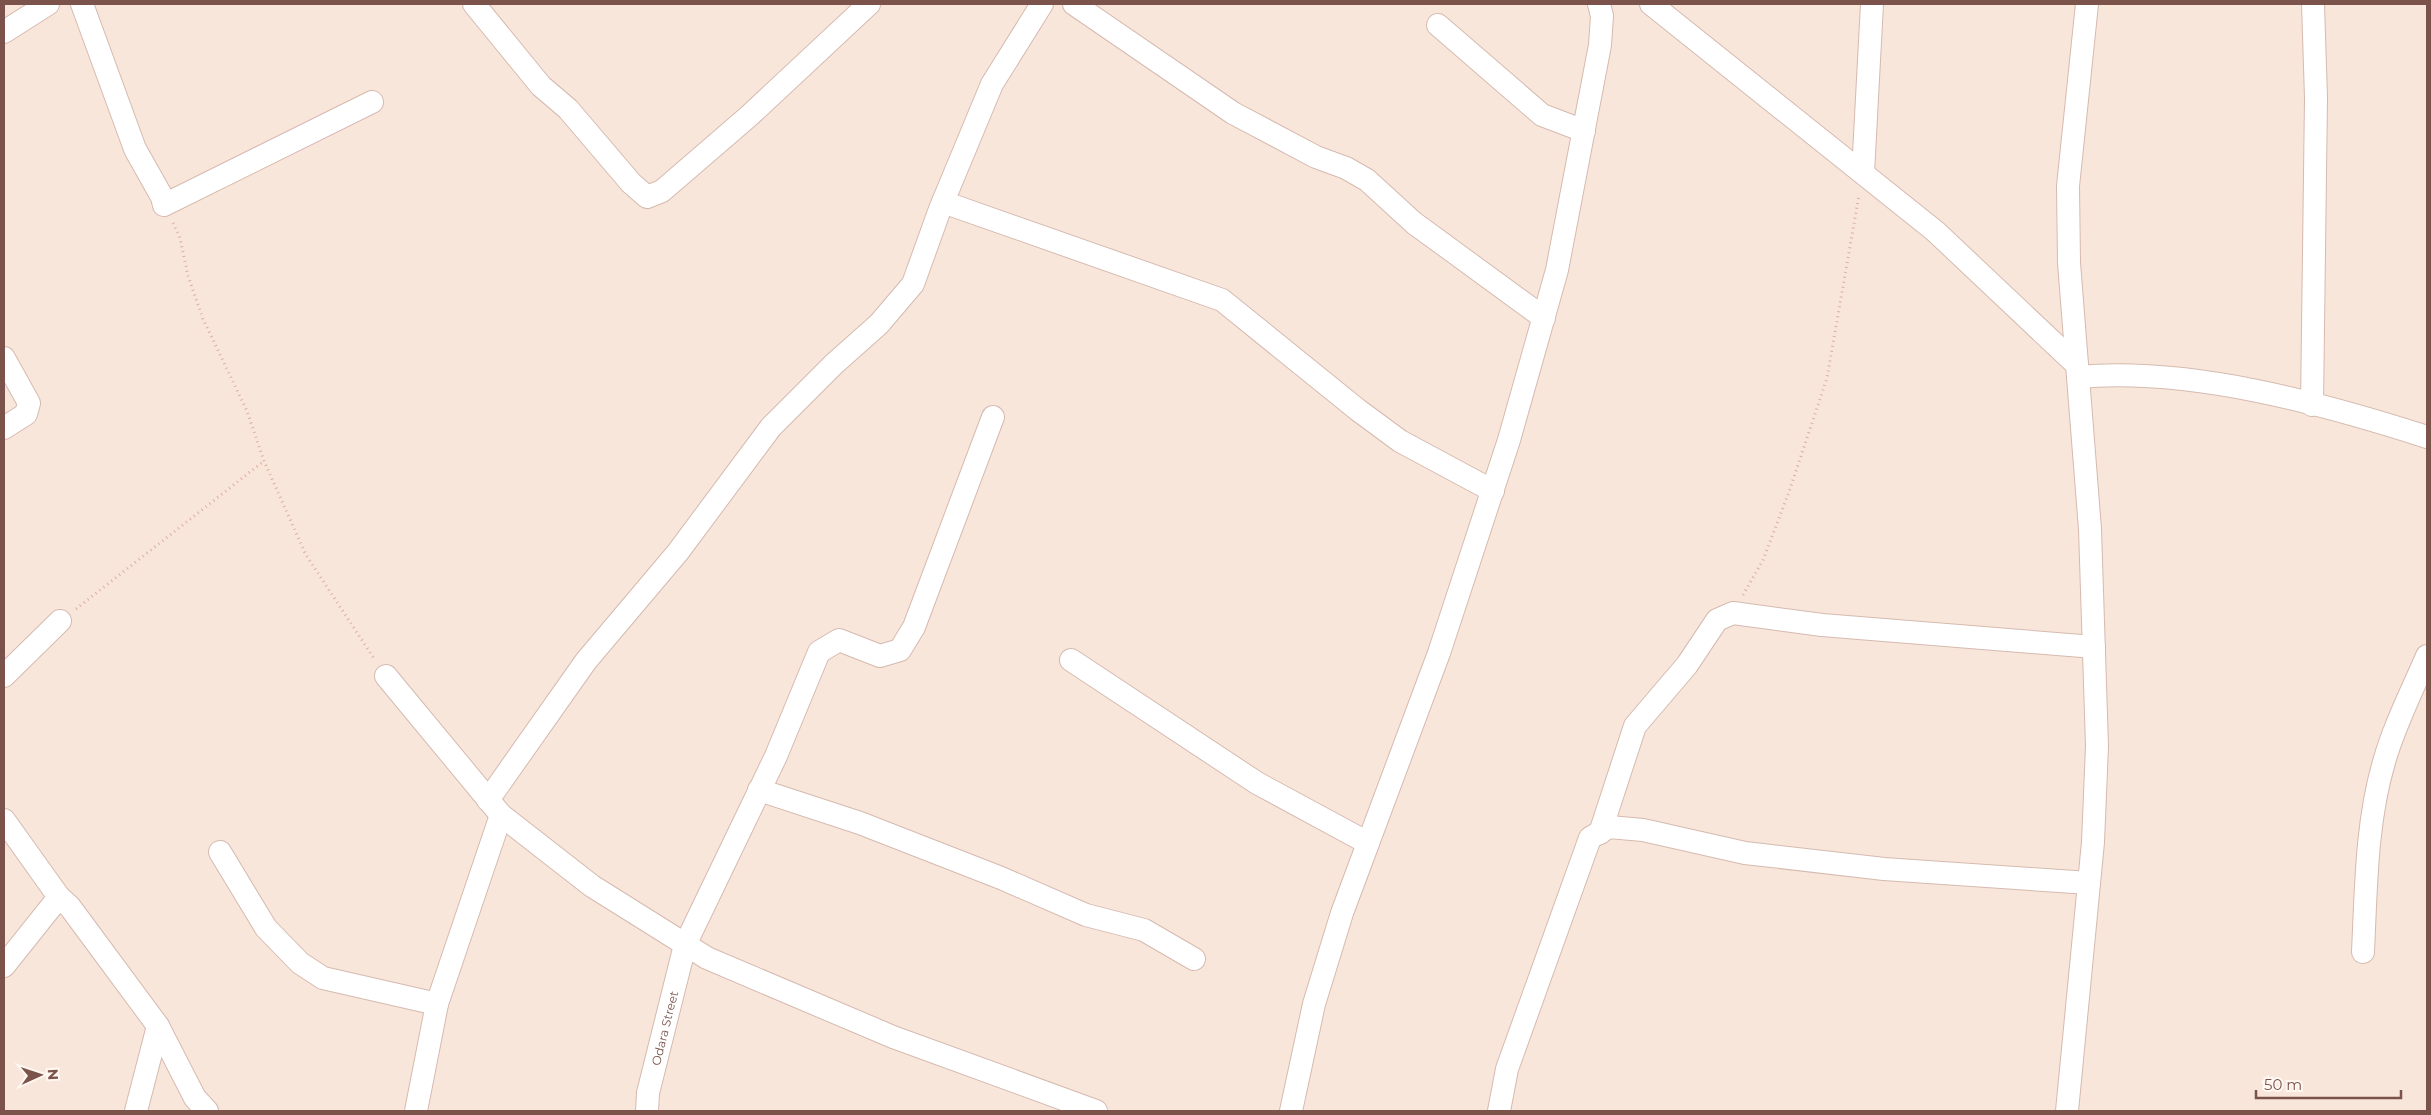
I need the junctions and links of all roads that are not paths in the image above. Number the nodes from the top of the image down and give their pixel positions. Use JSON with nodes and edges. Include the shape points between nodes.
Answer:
{"nodes":[{"id":1,"x":48,"y":4,"type":"edge"},
{"id":2,"x":82,"y":4,"type":"edge"},
{"id":3,"x":474,"y":4,"type":"edge"},
{"id":4,"x":869,"y":4,"type":"edge"},
{"id":5,"x":1042,"y":4,"type":"edge"},
{"id":6,"x":1074,"y":4,"type":"edge"},
{"id":7,"x":1599,"y":4,"type":"edge"},
{"id":8,"x":1651,"y":4,"type":"edge"},
{"id":9,"x":1872,"y":4,"type":"edge"},
{"id":10,"x":2087,"y":4,"type":"edge"},
{"id":11,"x":2313,"y":4,"type":"edge"},
{"id":12,"x":1438,"y":25,"type":"dead end"},
{"id":13,"x":4,"y":32,"type":"edge"},
{"id":14,"x":372,"y":102,"type":"dead end"},
{"id":15,"x":1584,"y":131,"type":"junction"},
{"id":16,"x":1863,"y":173,"type":"junction"},
{"id":17,"x":943,"y":202,"type":"junction"},
{"id":18,"x":2073,"y":315,"type":"junction"},
{"id":19,"x":1544,"y":318,"type":"junction"},
{"id":20,"x":2037,"y":328,"type":"junction"},
{"id":21,"x":4,"y":358,"type":"edge"},
{"id":22,"x":2078,"y":371,"type":"junction"},
{"id":23,"x":2312,"y":405,"type":"junction"},
{"id":24,"x":993,"y":417,"type":"dead end"},
{"id":25,"x":4,"y":428,"type":"edge"},
{"id":26,"x":2427,"y":436,"type":"edge"},
{"id":27,"x":1493,"y":491,"type":"junction"},
{"id":28,"x":60,"y":621,"type":"road end"},
{"id":29,"x":2094,"y":647,"type":"junction"},
{"id":30,"x":2427,"y":656,"type":"edge"},
{"id":31,"x":1071,"y":660,"type":"dead end"},
{"id":32,"x":4,"y":676,"type":"edge"},
{"id":33,"x":386,"y":676,"type":"road end"},
{"id":34,"x":759,"y":790,"type":"junction"},
{"id":35,"x":494,"y":808,"type":"junction"},
{"id":36,"x":4,"y":820,"type":"edge"},
{"id":37,"x":1600,"y":833,"type":"junction"},
{"id":38,"x":1368,"y":843,"type":"junction"},
{"id":39,"x":220,"y":852,"type":"dead end"},
{"id":40,"x":2089,"y":883,"type":"junction"},
{"id":41,"x":59,"y":896,"type":"junction"},
{"id":42,"x":685,"y":945,"type":"junction"},
{"id":43,"x":2364,"y":952,"type":"dead end"},
{"id":44,"x":1194,"y":959,"type":"dead end"},
{"id":45,"x":4,"y":966,"type":"edge"},
{"id":46,"x":436,"y":1004,"type":"junction"},
{"id":47,"x":158,"y":1026,"type":"junction"},
{"id":48,"x":136,"y":1111,"type":"edge"},
{"id":49,"x":207,"y":1111,"type":"edge"},
{"id":50,"x":416,"y":1111,"type":"edge"},
{"id":51,"x":647,"y":1111,"type":"edge"},
{"id":52,"x":1096,"y":1111,"type":"edge"},
{"id":53,"x":1290,"y":1111,"type":"edge"},
{"id":54,"x":1499,"y":1111,"type":"edge"},
{"id":55,"x":2066,"y":1111,"type":"edge"}],
"edges":[{"from":1,"to":13,"type":"street"},
{"from":2,"to":14,"type":"street","via":[[134,148],[164,205]]},
{"from":3,"to":4,"type":"street","via":[[541,86],[568,108],[647,197],[670,185]]},
{"from":5,"to":17,"type":"street","via":[[992,84]]},
{"from":6,"to":19,"type":"street","via":[[1233,113],[1367,180],[1414,223]]},
{"from":7,"to":15,"type":"street","via":[[1602,16],[1600,45]]},
{"from":8,"to":16,"type":"street"},
{"from":9,"to":16,"type":"street"},
{"from":10,"to":18,"type":"street","via":[[2068,186]]},
{"from":11,"to":23,"type":"street","via":[[2316,98]]},
{"from":12,"to":15,"type":"street","via":[[1542,115]]},
{"from":15,"to":19,"type":"street","via":[[1557,270]]},
{"from":16,"to":20,"type":"street","via":[[1935,231]]},
{"from":17,"to":27,"type":"street","via":[[1222,300],[1381,428]]},
{"from":17,"to":35,"type":"street","via":[[913,284],[879,324],[771,427],[678,552],[586,661]]},
{"from":18,"to":20,"type":"street"},
{"from":18,"to":22,"type":"street"},
{"from":19,"to":27,"type":"street"},
{"from":20,"to":22,"type":"street"},
{"from":21,"to":25,"type":"street","via":[[29,403],[26,414]]},
{"from":22,"to":23,"type":"street","via":[[2179,379],[2262,392]]},
{"from":22,"to":29,"type":"street","via":[[2090,529]]},
{"from":23,"to":26,"type":"street"},
{"from":24,"to":34,"type":"street","name":"Odara Street","via":[[914,627],[900,650],[880,656],[839,640],[818,652]]},
{"from":27,"to":38,"type":"street","via":[[1439,653]]},
{"from":28,"to":32,"type":"street"},
{"from":29,"to":37,"type":"street","via":[[1822,625],[1733,613],[1717,620],[1687,665],[1636,726]]},
{"from":29,"to":40,"type":"street","via":[[2097,746],[2094,842]]},
{"from":30,"to":43,"type":"street","via":[[2384,763],[2370,852]]},
{"from":31,"to":38,"type":"street","via":[[1257,783]]},
{"from":33,"to":35,"type":"street"},
{"from":34,"to":42,"type":"street","name":"Odara Street"},
{"from":34,"to":44,"type":"street","via":[[860,823],[1086,915],[1144,930]]},
{"from":35,"to":42,"type":"street","via":[[592,886]]},
{"from":35,"to":46,"type":"street"},
{"from":36,"to":41,"type":"street"},
{"from":37,"to":40,"type":"street","via":[[1610,828],[1644,830],[1745,853],[1884,869]]},
{"from":37,"to":54,"type":"street","via":[[1590,838],[1565,906],[1507,1069]]},
{"from":38,"to":53,"type":"street","via":[[1314,1004]]},
{"from":39,"to":46,"type":"street","via":[[266,928],[300,964],[323,978]]},
{"from":40,"to":55,"type":"street"},
{"from":41,"to":45,"type":"street"},
{"from":41,"to":47,"type":"street"},
{"from":42,"to":51,"type":"street","name":"Odara Street","via":[[648,1093]]},
{"from":42,"to":52,"type":"street","via":[[707,958],[893,1037]]},
{"from":46,"to":50,"type":"street"},
{"from":47,"to":48,"type":"street"},
{"from":47,"to":49,"type":"street","via":[[195,1098]]}]}
